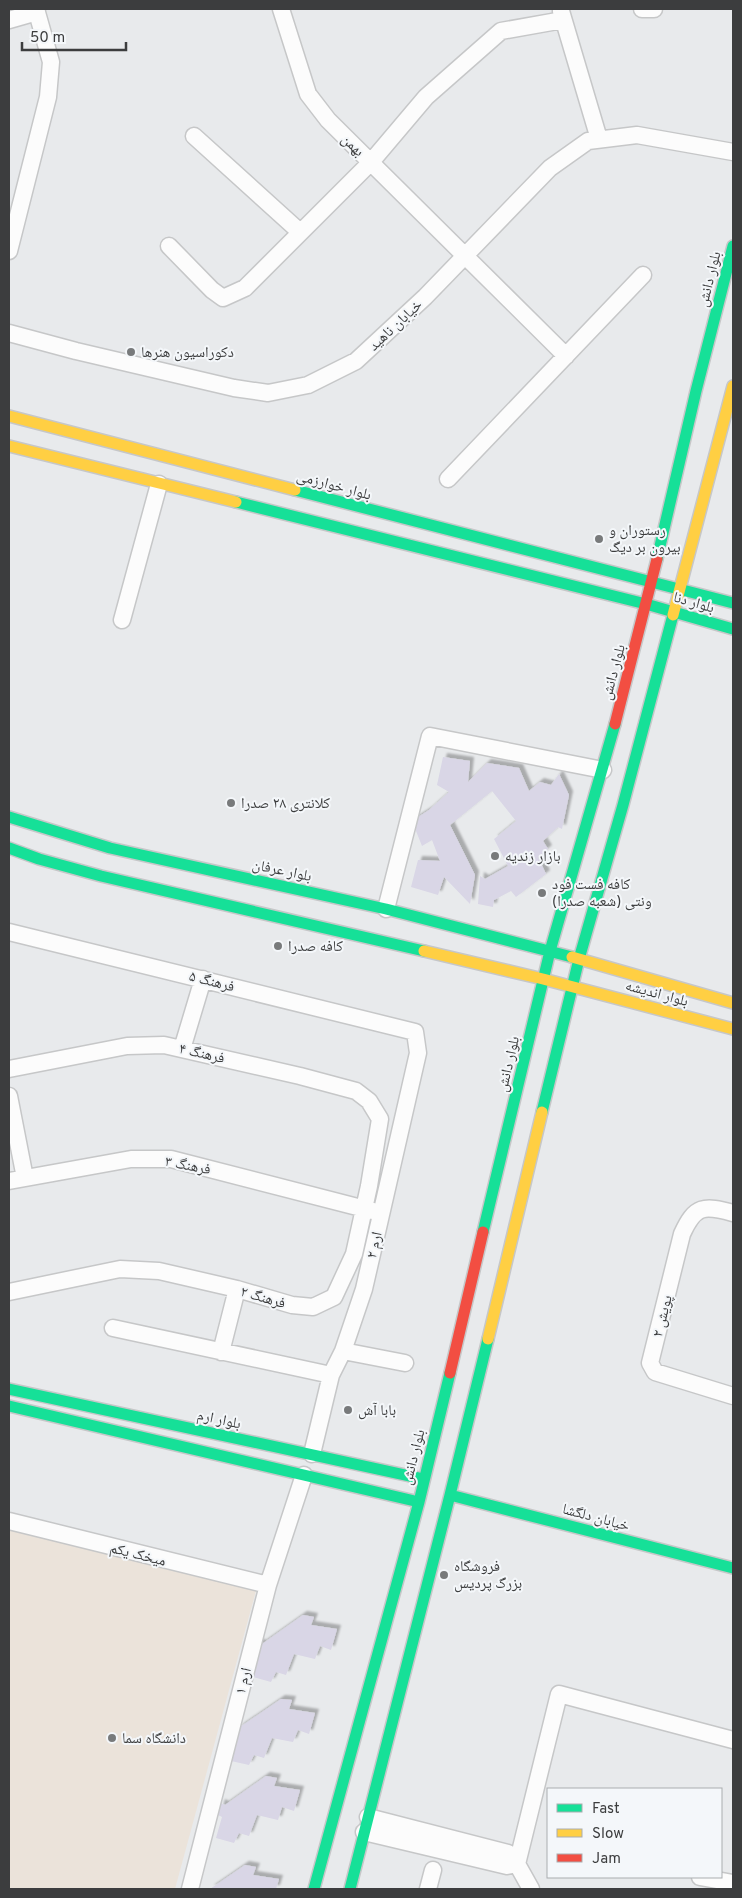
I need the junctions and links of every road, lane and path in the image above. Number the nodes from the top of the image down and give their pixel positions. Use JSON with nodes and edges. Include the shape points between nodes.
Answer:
{"nodes":[{"id":1,"x":281,"y":9,"type":"edge"},
{"id":2,"x":642,"y":9,"type":"edge"},
{"id":3,"x":654,"y":9,"type":"edge"},
{"id":4,"x":37,"y":10,"type":"edge"},
{"id":5,"x":562,"y":14,"type":"edge"},
{"id":6,"x":9,"y":20,"type":"edge"},
{"id":7,"x":194,"y":136,"type":"dead end"},
{"id":8,"x":599,"y":139,"type":"junction"},
{"id":9,"x":733,"y":152,"type":"edge"},
{"id":10,"x":371,"y":162,"type":"junction"},
{"id":11,"x":300,"y":232,"type":"junction"},
{"id":12,"x":169,"y":246,"type":"dead end"},
{"id":13,"x":733,"y":246,"type":"edge"},
{"id":14,"x":9,"y":252,"type":"edge"},
{"id":15,"x":466,"y":255,"type":"junction"},
{"id":16,"x":643,"y":274,"type":"dead end"},
{"id":17,"x":9,"y":333,"type":"edge"},
{"id":18,"x":566,"y":356,"type":"junction"},
{"id":19,"x":733,"y":386,"type":"edge"},
{"id":20,"x":9,"y":416,"type":"edge"},
{"id":21,"x":9,"y":446,"type":"edge"},
{"id":22,"x":448,"y":479,"type":"dead end"},
{"id":23,"x":159,"y":484,"type":"junction"},
{"id":24,"x":652,"y":583,"type":"junction"},
{"id":25,"x":679,"y":589,"type":"junction"},
{"id":26,"x":733,"y":602,"type":"edge"},
{"id":27,"x":646,"y":604,"type":"junction"},
{"id":28,"x":673,"y":611,"type":"junction"},
{"id":29,"x":122,"y":620,"type":"dead end"},
{"id":30,"x":733,"y":629,"type":"edge"},
{"id":31,"x":603,"y":770,"type":"junction"},
{"id":32,"x":9,"y":817,"type":"edge"},
{"id":33,"x":9,"y":848,"type":"edge"},
{"id":34,"x":386,"y":909,"type":"junction"},
{"id":35,"x":9,"y":932,"type":"edge"},
{"id":36,"x":550,"y":951,"type":"junction"},
{"id":37,"x":579,"y":959,"type":"junction"},
{"id":38,"x":203,"y":979,"type":"junction"},
{"id":39,"x":543,"y":979,"type":"junction"},
{"id":40,"x":574,"y":987,"type":"junction"},
{"id":41,"x":733,"y":1002,"type":"edge"},
{"id":42,"x":733,"y":1029,"type":"edge"},
{"id":43,"x":415,"y":1032,"type":"joint"},
{"id":44,"x":182,"y":1049,"type":"junction"},
{"id":45,"x":9,"y":1069,"type":"edge"},
{"id":46,"x":9,"y":1096,"type":"edge"},
{"id":47,"x":380,"y":1118,"type":"joint"},
{"id":48,"x":25,"y":1178,"type":"junction"},
{"id":49,"x":9,"y":1181,"type":"edge"},
{"id":50,"x":364,"y":1208,"type":"junction"},
{"id":51,"x":729,"y":1212,"type":"edge"},
{"id":52,"x":382,"y":1213,"type":"junction"},
{"id":53,"x":237,"y":1289,"type":"junction"},
{"id":54,"x":9,"y":1292,"type":"edge"},
{"id":55,"x":113,"y":1328,"type":"dead end"},
{"id":56,"x":342,"y":1351,"type":"junction"},
{"id":57,"x":221,"y":1352,"type":"junction"},
{"id":58,"x":405,"y":1363,"type":"dead end"},
{"id":59,"x":331,"y":1374,"type":"junction"},
{"id":60,"x":9,"y":1389,"type":"edge"},
{"id":61,"x":733,"y":1396,"type":"edge"},
{"id":62,"x":9,"y":1406,"type":"edge"},
{"id":63,"x":312,"y":1454,"type":"junction"},
{"id":64,"x":386,"y":1471,"type":"junction"},
{"id":65,"x":304,"y":1475,"type":"junction"},
{"id":66,"x":424,"y":1479,"type":"junction"},
{"id":67,"x":378,"y":1492,"type":"junction"},
{"id":68,"x":450,"y":1495,"type":"junction"},
{"id":69,"x":419,"y":1502,"type":"junction"},
{"id":70,"x":9,"y":1521,"type":"edge"},
{"id":71,"x":733,"y":1568,"type":"edge"},
{"id":72,"x":268,"y":1585,"type":"junction"},
{"id":73,"x":733,"y":1740,"type":"edge"},
{"id":74,"x":366,"y":1825,"type":"junction"},
{"id":75,"x":517,"y":1864,"type":"junction"},
{"id":76,"x":433,"y":1870,"type":"dead end"},
{"id":77,"x":706,"y":1878,"type":"edge"},
{"id":78,"x":733,"y":1883,"type":"edge"},
{"id":79,"x":190,"y":1889,"type":"edge"},
{"id":80,"x":314,"y":1889,"type":"edge"},
{"id":81,"x":350,"y":1889,"type":"edge"},
{"id":82,"x":428,"y":1889,"type":"edge"},
{"id":83,"x":530,"y":1889,"type":"edge"}],
"edges":[{"from":1,"to":10,"type":"street","name":"بهمن","via":[[308,94],[328,120]]},
{"from":2,"to":3,"type":"street"},
{"from":4,"to":6,"type":"street"},
{"from":4,"to":14,"type":"street","via":[[51,62],[48,97]]},
{"from":5,"to":8,"type":"street"},
{"from":5,"to":10,"type":"street","via":[[501,31],[426,97]]},
{"from":7,"to":11,"type":"street"},
{"from":8,"to":9,"type":"street","name":"خیابان ناهید","via":[[637,135]]},
{"from":8,"to":15,"type":"street","name":"خیابان ناهید","via":[[588,141],[550,168]]},
{"from":10,"to":11,"type":"street"},
{"from":10,"to":15,"type":"street","name":"بهمن"},
{"from":11,"to":12,"type":"street","via":[[245,288],[223,298]]},
{"from":13,"to":24,"type":"main road","name":"بلوار دانش"},
{"from":15,"to":17,"type":"street","name":"خیابان ناهید","via":[[425,298],[356,361],[308,385],[268,393],[234,388]]},
{"from":15,"to":18,"type":"street","name":"بهمن"},
{"from":16,"to":18,"type":"street"},
{"from":18,"to":22,"type":"street"},
{"from":19,"to":25,"type":"main road"},
{"from":20,"to":24,"type":"main road","name":"بلوار خوارزمی"},
{"from":21,"to":23,"type":"main road"},
{"from":23,"to":27,"type":"main road"},
{"from":23,"to":29,"type":"street"},
{"from":24,"to":25,"type":"main road","name":"بلوار دنا"},
{"from":24,"to":27,"type":"main road","name":"بلوار دانش"},
{"from":25,"to":26,"type":"main road","name":"بلوار دنا"},
{"from":25,"to":28,"type":"main road"},
{"from":27,"to":28,"type":"main road","name":"بلوار دنا"},
{"from":27,"to":31,"type":"main road","name":"بلوار دانش"},
{"from":28,"to":30,"type":"main road","name":"بلوار دنا"},
{"from":28,"to":37,"type":"main road"},
{"from":31,"to":34,"type":"street","via":[[430,736]]},
{"from":31,"to":36,"type":"main road","name":"بلوار دانش"},
{"from":32,"to":34,"type":"main road","name":"بلوار عرفان","via":[[110,848]]},
{"from":33,"to":39,"type":"main road","via":[[101,876]]},
{"from":34,"to":36,"type":"main road","name":"بلوار عرفان"},
{"from":35,"to":38,"type":"street","name":"فرهنگ ۵"},
{"from":36,"to":37,"type":"main road","name":"بلوار اندیشه"},
{"from":36,"to":39,"type":"main road","name":"بلوار دانش"},
{"from":37,"to":40,"type":"main road"},
{"from":37,"to":41,"type":"main road","name":"بلوار اندیشه"},
{"from":38,"to":43,"type":"street","name":"فرهنگ ۵"},
{"from":38,"to":44,"type":"street"},
{"from":39,"to":40,"type":"main road","name":"بلوار اندیشه"},
{"from":39,"to":66,"type":"main road","name":"بلوار دانش"},
{"from":40,"to":42,"type":"main road","name":"بلوار اندیشه"},
{"from":40,"to":68,"type":"main road"},
{"from":43,"to":52,"type":"street","name":"ارم ۲","via":[[418,1053]]},
{"from":44,"to":45,"type":"street","name":"فرهنگ ۴","via":[[164,1045],[127,1046]]},
{"from":44,"to":47,"type":"street","name":"فرهنگ ۴","via":[[356,1091],[369,1101]]},
{"from":46,"to":48,"type":"street"},
{"from":47,"to":50,"type":"street","name":"فرهنگ ۲"},
{"from":48,"to":49,"type":"street","name":"فرهنگ ۳"},
{"from":48,"to":50,"type":"street","name":"فرهنگ ۳","via":[[131,1159],[171,1159]]},
{"from":50,"to":52,"type":"street","name":"فرهنگ ۳"},
{"from":50,"to":53,"type":"street","name":"فرهنگ ۲","via":[[354,1254],[334,1297],[313,1307],[299,1306]]},
{"from":51,"to":61,"type":"street","name":"پویش ۲","via":[[708,1208],[694,1213],[688,1220],[650,1363],[655,1372]]},
{"from":52,"to":56,"type":"street","name":"ارم ۲","via":[[364,1289]]},
{"from":53,"to":54,"type":"street","name":"فرهنگ ۲","via":[[159,1271],[120,1269]]},
{"from":53,"to":57,"type":"street"},
{"from":55,"to":57,"type":"street"},
{"from":56,"to":58,"type":"street"},
{"from":56,"to":59,"type":"street","name":"ارم ۲"},
{"from":57,"to":59,"type":"street"},
{"from":59,"to":63,"type":"street","name":"ارم ۲"},
{"from":60,"to":63,"type":"main road","name":"بلوار ارم"},
{"from":62,"to":65,"type":"main road"},
{"from":63,"to":64,"type":"main road","name":"بلوار ارم"},
{"from":64,"to":66,"type":"main road","name":"بلوار ارم"},
{"from":64,"to":67,"type":"main road","via":[[392,1474],[394,1486],[390,1491]]},
{"from":65,"to":67,"type":"main road"},
{"from":65,"to":72,"type":"street","name":"ارم ۱"},
{"from":66,"to":69,"type":"main road","name":"بلوار دانش"},
{"from":67,"to":69,"type":"main road"},
{"from":68,"to":71,"type":"main road","name":"خیابان دلگشا"},
{"from":68,"to":74,"type":"main road"},
{"from":69,"to":80,"type":"main road","name":"بلوار دانش"},
{"from":70,"to":72,"type":"street","name":"میخک یکم"},
{"from":72,"to":79,"type":"street","name":"ارم ۱"},
{"from":73,"to":75,"type":"street","via":[[559,1694]]},
{"from":74,"to":75,"type":"street","via":[[506,1866]]},
{"from":74,"to":81,"type":"main road"},
{"from":75,"to":83,"type":"street"},
{"from":76,"to":82,"type":"street"},
{"from":77,"to":78,"type":"street"}]}
